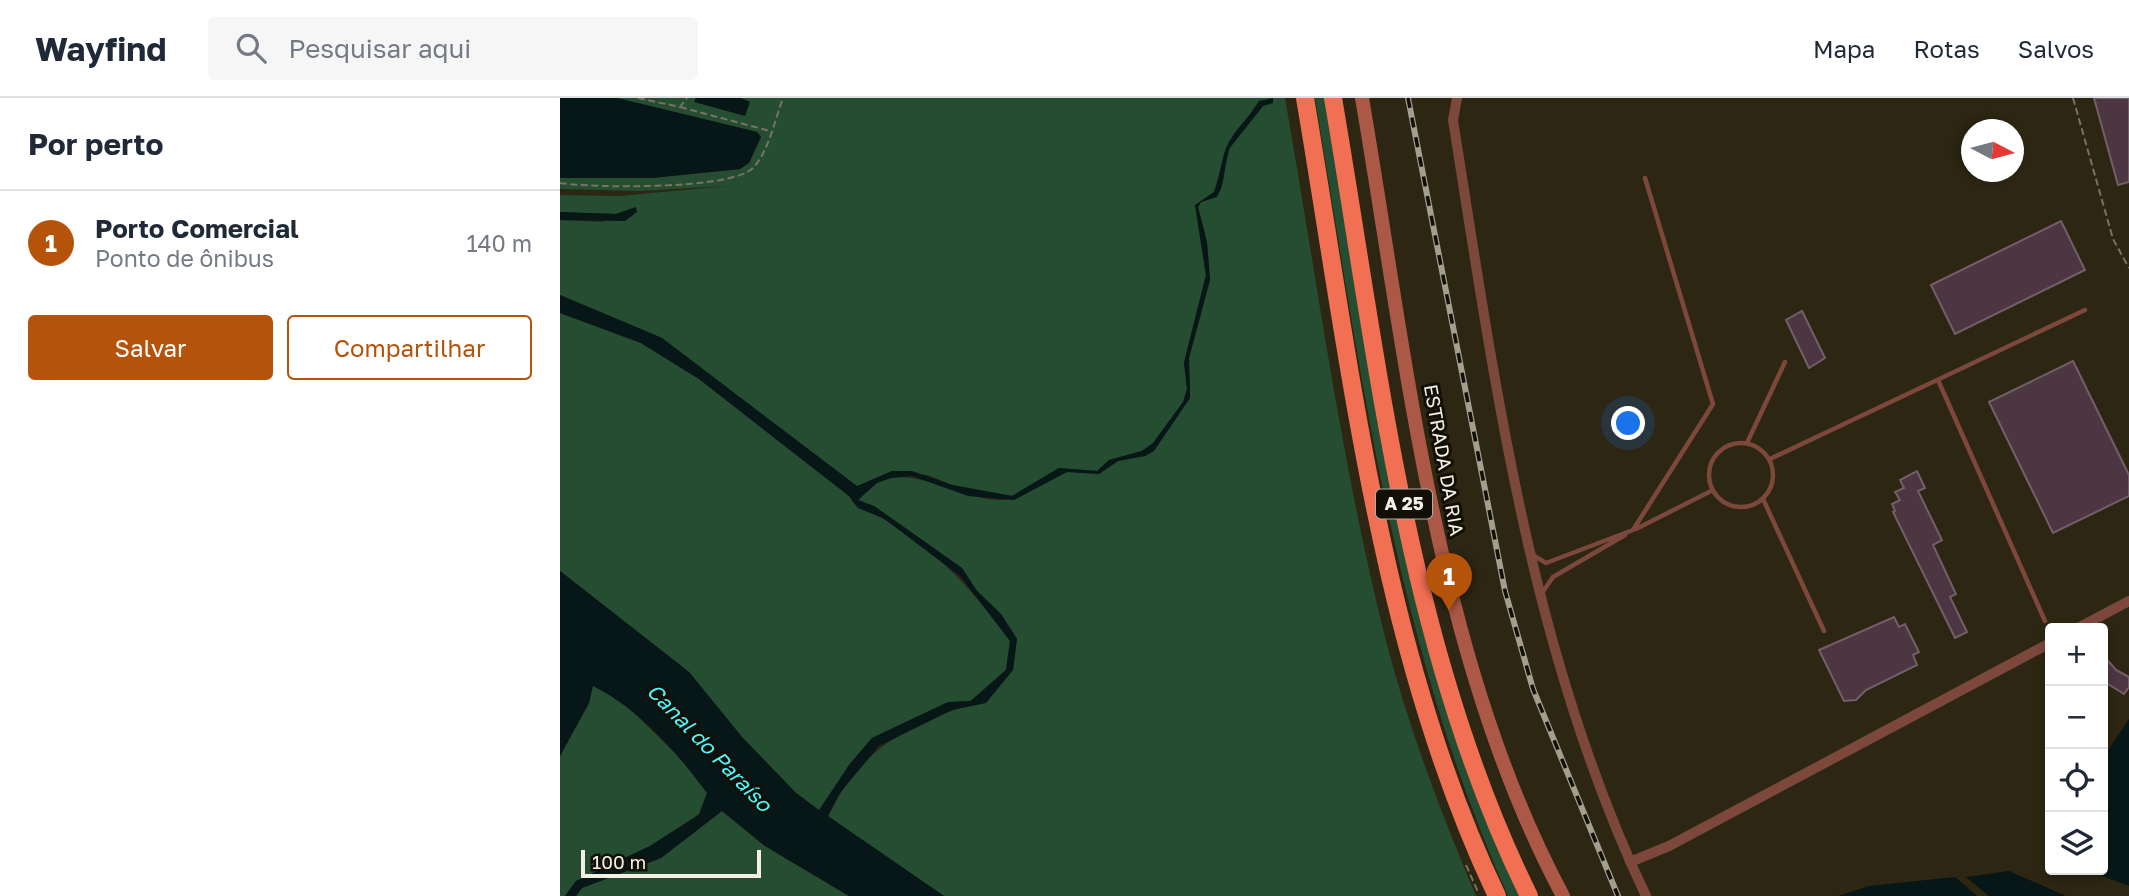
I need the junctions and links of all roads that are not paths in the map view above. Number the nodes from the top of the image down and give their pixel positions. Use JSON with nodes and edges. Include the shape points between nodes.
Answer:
{"nodes":[{"id":1,"x":1305,"y":98,"type":"edge"},
{"id":2,"x":1333,"y":98,"type":"edge"},
{"id":3,"x":1362,"y":98,"type":"edge"},
{"id":4,"x":1457,"y":98,"type":"edge"},
{"id":5,"x":1645,"y":178,"type":"dead end"},
{"id":6,"x":2085,"y":310,"type":"dead end"},
{"id":7,"x":1785,"y":362,"type":"dead end"},
{"id":8,"x":1938,"y":380,"type":"junction"},
{"id":9,"x":1747,"y":443,"type":"junction"},
{"id":10,"x":1770,"y":460,"type":"junction"},
{"id":11,"x":1713,"y":490,"type":"junction"},
{"id":12,"x":1763,"y":499,"type":"junction"},
{"id":13,"x":1633,"y":530,"type":"junction"},
{"id":14,"x":1529,"y":553,"type":"junction"},
{"id":15,"x":1539,"y":597,"type":"junction"},
{"id":16,"x":2129,"y":601,"type":"edge"},
{"id":17,"x":2045,"y":621,"type":"dead end"},
{"id":18,"x":2087,"y":623,"type":"edge"},
{"id":19,"x":1824,"y":631,"type":"dead end"},
{"id":20,"x":2045,"y":646,"type":"edge"},
{"id":21,"x":1630,"y":862,"type":"junction"},
{"id":22,"x":1497,"y":896,"type":"edge"},
{"id":23,"x":1529,"y":896,"type":"edge"},
{"id":24,"x":1563,"y":896,"type":"edge"},
{"id":25,"x":1646,"y":896,"type":"edge"}],
"edges":[{"from":1,"to":22,"type":"highway","number":"A 25","via":[[1388,560],[1443,764]]},
{"from":2,"to":23,"type":"highway","number":"A 25","via":[[1390,433],[1421,580],[1470,757]]},
{"from":3,"to":24,"type":"street","name":"ESTRADA DA RIA","via":[[1444,567],[1508,775]]},
{"from":4,"to":14,"type":"street","via":[[1455,133],[1503,433]]},
{"from":5,"to":13,"type":"lane","via":[[1713,404]]},
{"from":6,"to":8,"type":"lane"},
{"from":7,"to":9,"type":"lane"},
{"from":8,"to":10,"type":"lane"},
{"from":8,"to":17,"type":"lane"},
{"from":9,"to":10,"type":"lane"},
{"from":9,"to":11,"type":"lane","via":[[1720,451],[1712,462],[1709,477]]},
{"from":10,"to":12,"type":"lane","via":[[1772,480]]},
{"from":11,"to":12,"type":"lane","via":[[1736,506],[1750,506]]},
{"from":11,"to":13,"type":"lane"},
{"from":12,"to":19,"type":"lane"},
{"from":13,"to":14,"type":"lane","via":[[1546,563]]},
{"from":13,"to":15,"type":"lane","via":[[1553,577]]},
{"from":14,"to":15,"type":"street"},
{"from":15,"to":21,"type":"street","via":[[1576,719]]},
{"from":16,"to":18,"type":"street"},
{"from":20,"to":21,"type":"street","via":[[1669,846]]},
{"from":21,"to":25,"type":"street"}]}
